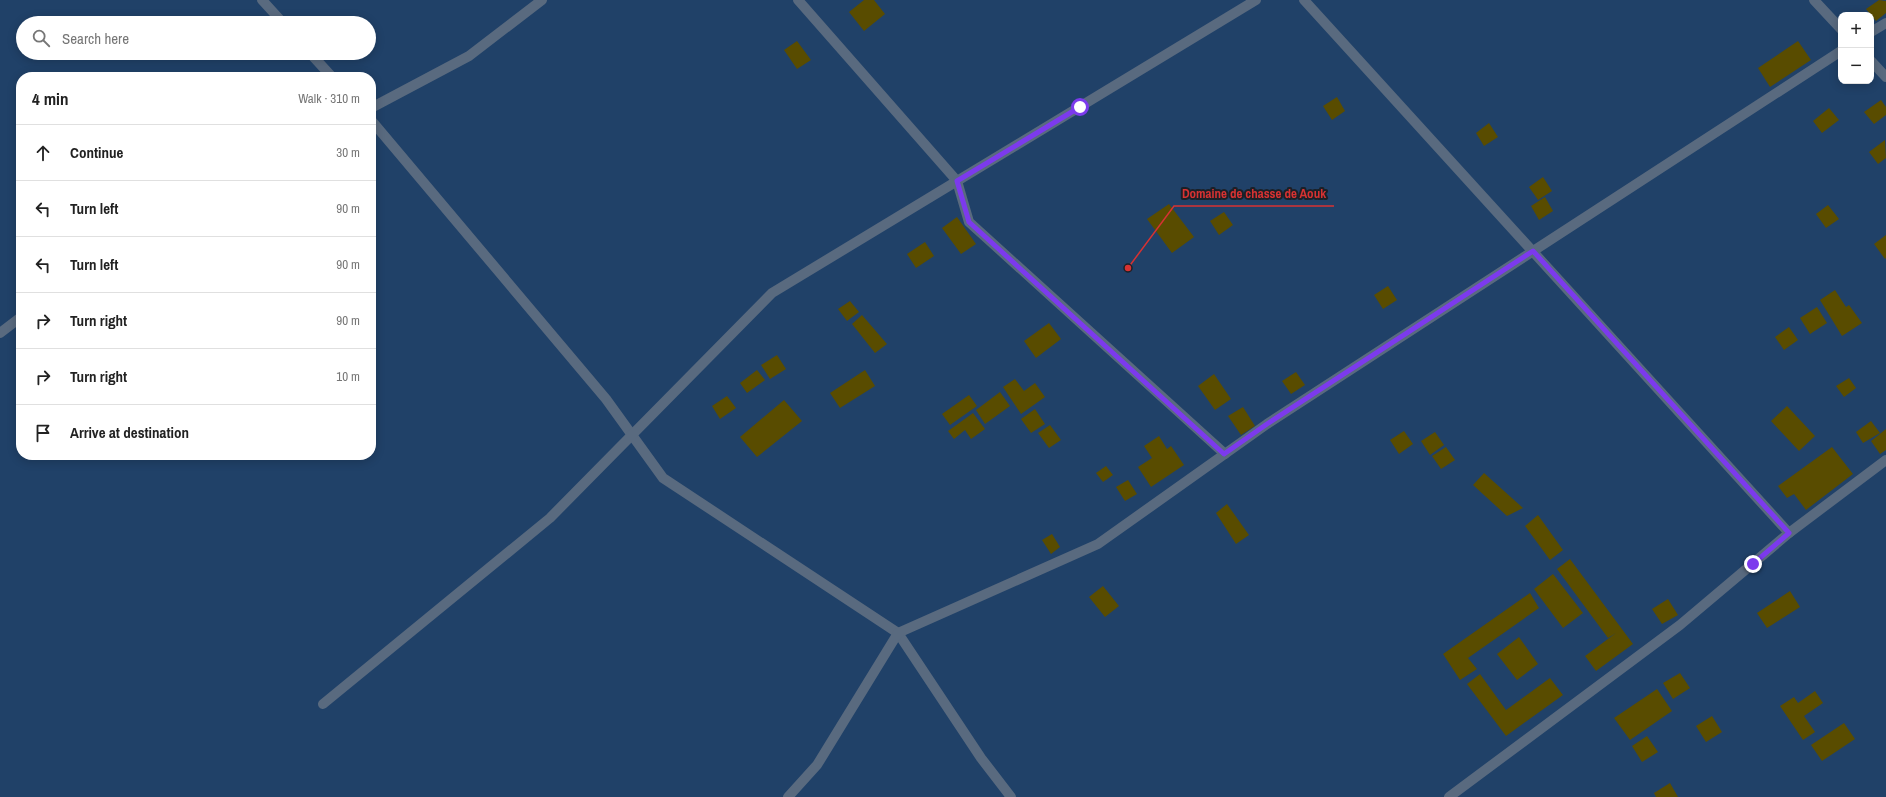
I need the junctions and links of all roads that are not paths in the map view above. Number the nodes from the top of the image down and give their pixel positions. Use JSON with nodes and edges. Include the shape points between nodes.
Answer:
{"nodes":[{"id":1,"x":262,"y":0,"type":"edge"},
{"id":2,"x":542,"y":0,"type":"edge"},
{"id":3,"x":798,"y":0,"type":"edge"},
{"id":4,"x":1256,"y":0,"type":"edge"},
{"id":5,"x":1304,"y":0,"type":"edge"},
{"id":6,"x":1814,"y":0,"type":"edge"},
{"id":7,"x":277,"y":16,"type":"edge"},
{"id":8,"x":1886,"y":22,"type":"edge"},
{"id":9,"x":1838,"y":26,"type":"edge"},
{"id":10,"x":1874,"y":30,"type":"edge"},
{"id":11,"x":1838,"y":54,"type":"edge"},
{"id":12,"x":316,"y":60,"type":"edge"},
{"id":13,"x":1874,"y":64,"type":"edge"},
{"id":14,"x":327,"y":72,"type":"edge"},
{"id":15,"x":1886,"y":77,"type":"edge"},
{"id":16,"x":376,"y":105,"type":"edge"},
{"id":17,"x":376,"y":126,"type":"edge"},
{"id":18,"x":957,"y":181,"type":"junction"},
{"id":19,"x":1533,"y":251,"type":"junction"},
{"id":20,"x":16,"y":321,"type":"edge"},
{"id":21,"x":0,"y":333,"type":"edge"},
{"id":22,"x":632,"y":435,"type":"junction"},
{"id":23,"x":1224,"y":454,"type":"junction"},
{"id":24,"x":1886,"y":460,"type":"edge"},
{"id":25,"x":1789,"y":533,"type":"junction"},
{"id":26,"x":898,"y":633,"type":"junction"},
{"id":27,"x":324,"y":704,"type":"dead end"},
{"id":28,"x":788,"y":797,"type":"edge"},
{"id":29,"x":1011,"y":797,"type":"edge"},
{"id":30,"x":1449,"y":797,"type":"edge"}],
"edges":[{"from":1,"to":7,"type":"street"},
{"from":2,"to":16,"type":"street","via":[[469,56]]},
{"from":3,"to":18,"type":"street"},
{"from":4,"to":18,"type":"street"},
{"from":5,"to":19,"type":"street"},
{"from":6,"to":9,"type":"street"},
{"from":8,"to":10,"type":"street"},
{"from":11,"to":19,"type":"street"},
{"from":12,"to":14,"type":"street"},
{"from":13,"to":15,"type":"street"},
{"from":17,"to":22,"type":"street","via":[[606,399]]},
{"from":18,"to":22,"type":"street","via":[[772,293]]},
{"from":18,"to":23,"type":"street","via":[[969,222]]},
{"from":19,"to":23,"type":"street"},
{"from":19,"to":25,"type":"street"},
{"from":20,"to":21,"type":"street"},
{"from":22,"to":26,"type":"street","via":[[663,478]]},
{"from":22,"to":27,"type":"street","via":[[550,518]]},
{"from":23,"to":26,"type":"street","via":[[1098,544]]},
{"from":24,"to":25,"type":"street"},
{"from":25,"to":30,"type":"street","via":[[1680,625]]},
{"from":26,"to":28,"type":"street","via":[[817,765]]},
{"from":26,"to":29,"type":"street","via":[[981,758]]}]}
